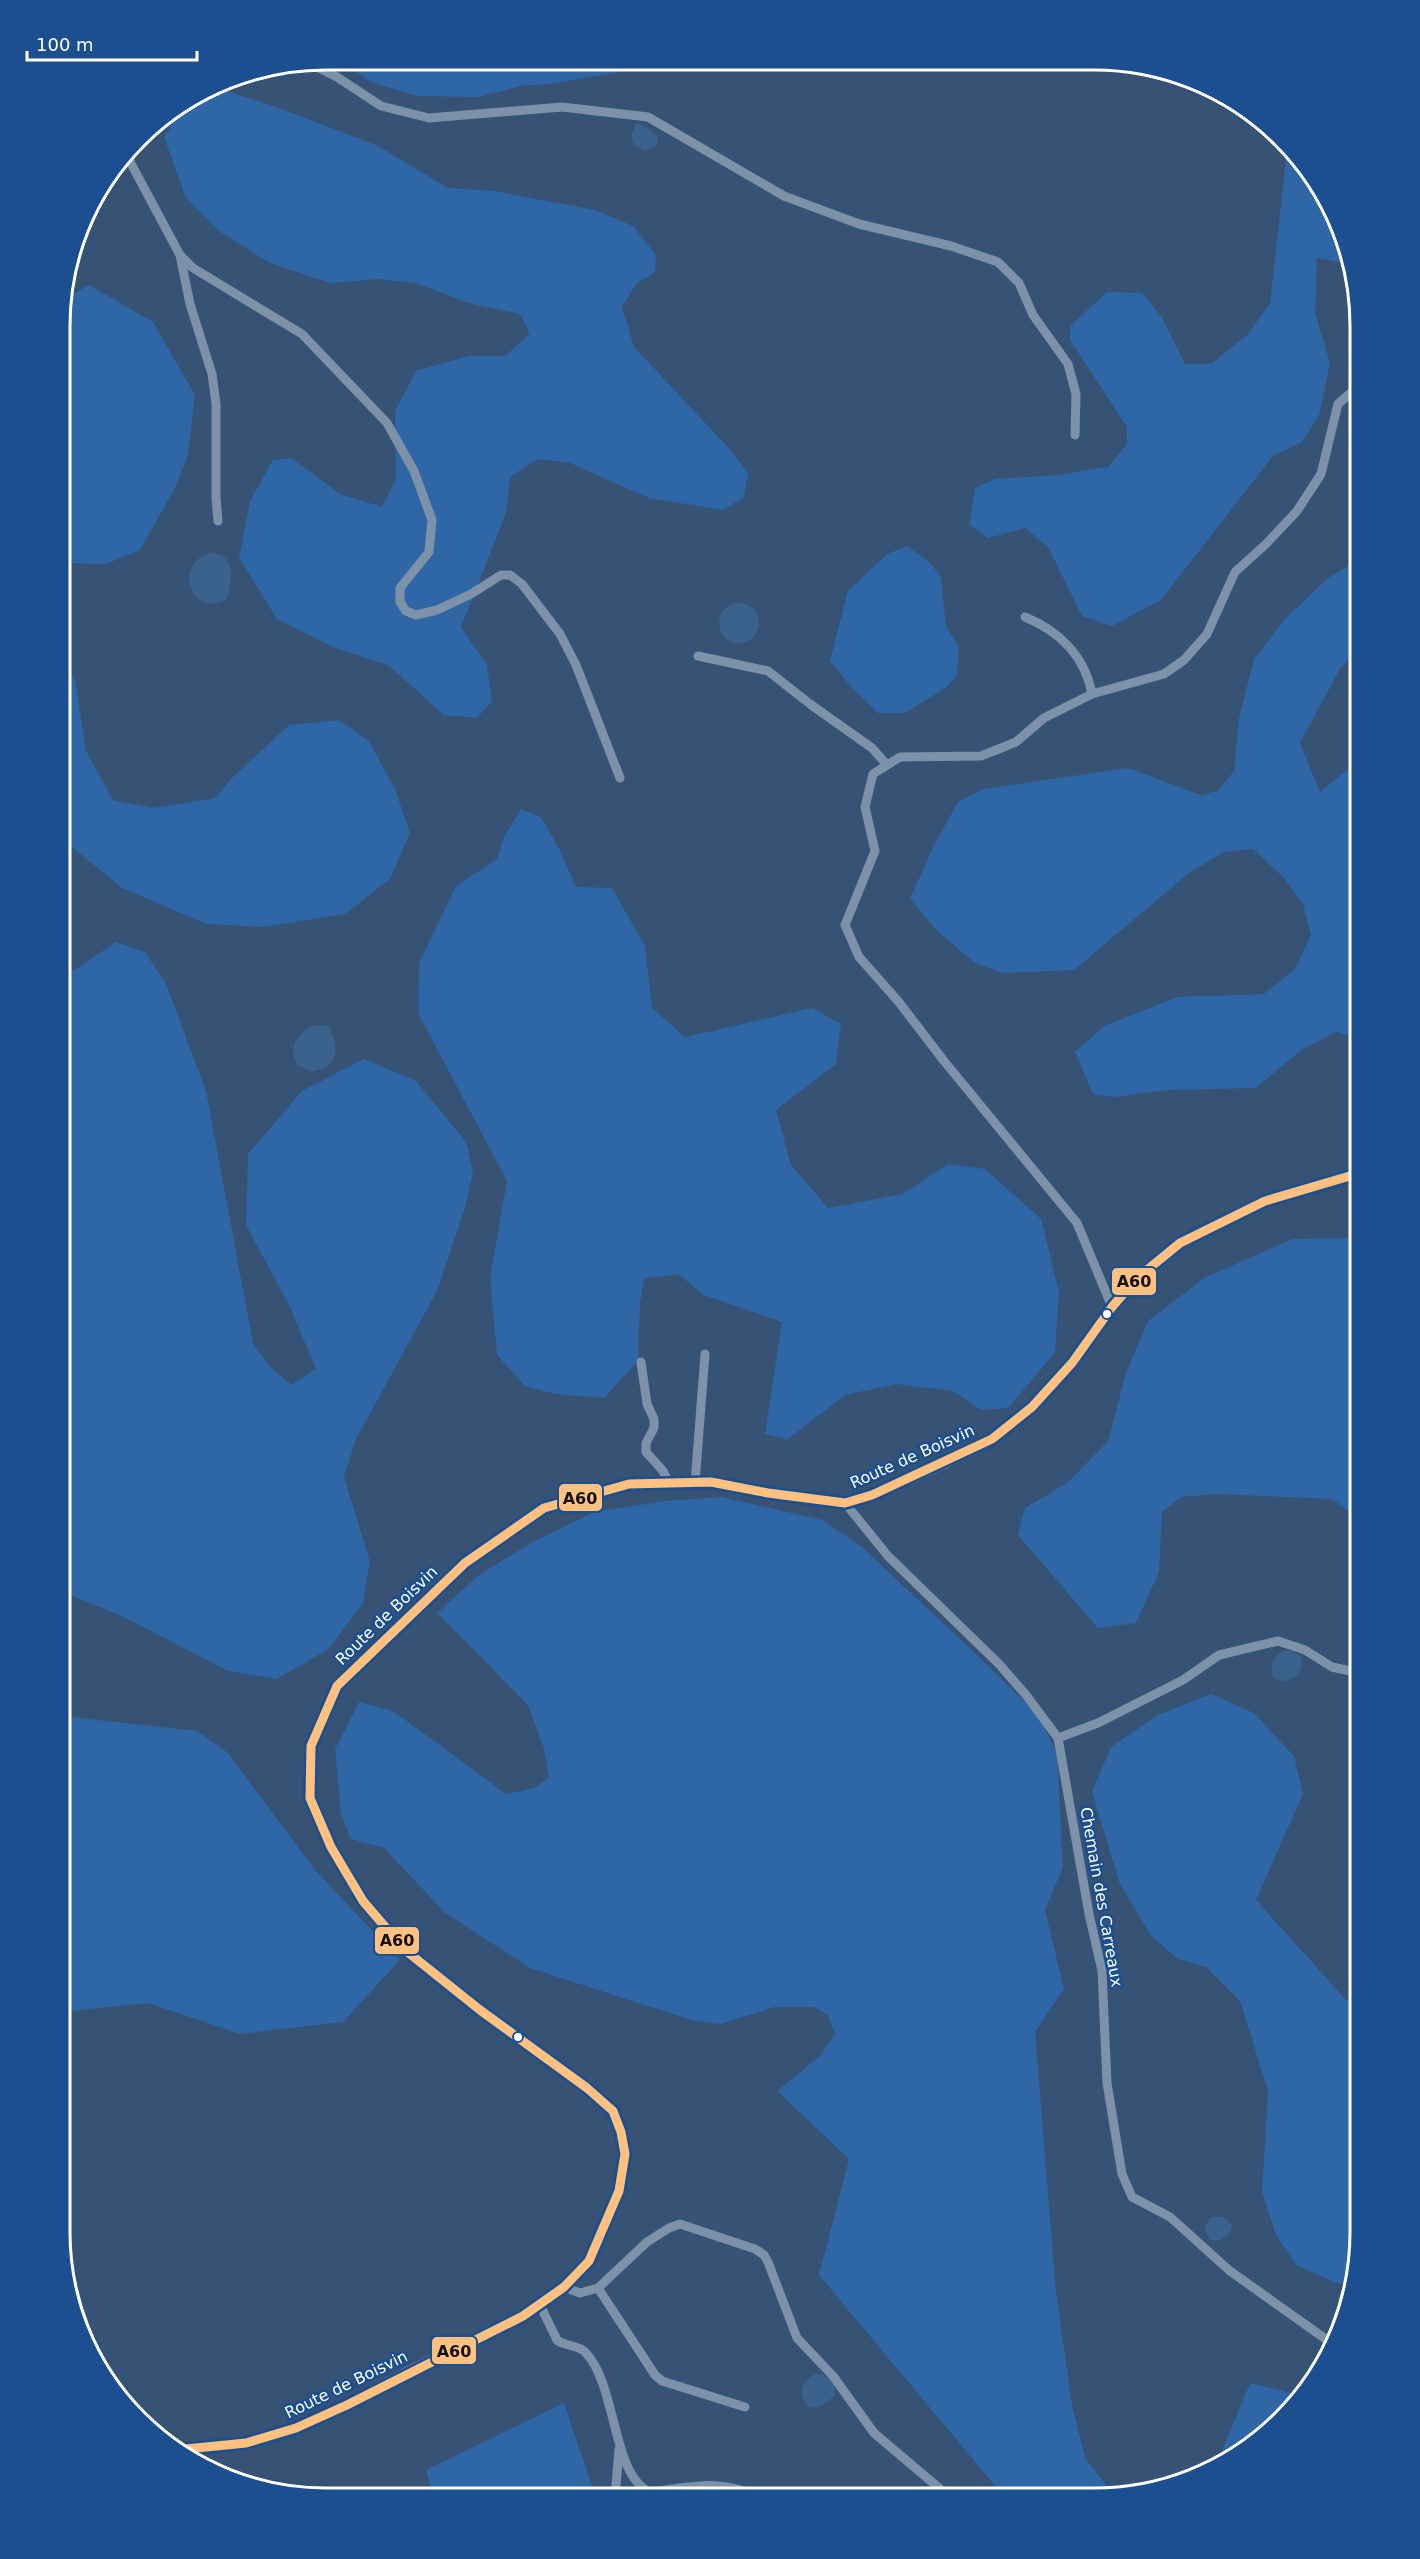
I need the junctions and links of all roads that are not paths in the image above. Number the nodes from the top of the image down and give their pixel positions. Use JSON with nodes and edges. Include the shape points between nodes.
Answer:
{"nodes":[{"id":1,"x":324,"y":70,"type":"edge"},
{"id":2,"x":130,"y":162,"type":"edge"},
{"id":3,"x":180,"y":255,"type":"junction"},
{"id":4,"x":1350,"y":394,"type":"edge"},
{"id":5,"x":1075,"y":435,"type":"dead end"},
{"id":6,"x":218,"y":521,"type":"dead end"},
{"id":7,"x":1025,"y":617,"type":"dead end"},
{"id":8,"x":698,"y":656,"type":"dead end"},
{"id":9,"x":1092,"y":694,"type":"junction"},
{"id":10,"x":887,"y":765,"type":"junction"},
{"id":11,"x":620,"y":778,"type":"dead end"},
{"id":12,"x":1350,"y":1176,"type":"edge"},
{"id":13,"x":1112,"y":1307,"type":"junction"},
{"id":14,"x":705,"y":1354,"type":"dead end"},
{"id":15,"x":641,"y":1362,"type":"dead end"},
{"id":16,"x":669,"y":1483,"type":"junction"},
{"id":17,"x":695,"y":1483,"type":"junction"},
{"id":18,"x":845,"y":1503,"type":"junction"},
{"id":19,"x":1350,"y":1671,"type":"edge"},
{"id":20,"x":1058,"y":1738,"type":"junction"},
{"id":21,"x":564,"y":2288,"type":"junction"},
{"id":22,"x":598,"y":2288,"type":"junction"},
{"id":23,"x":540,"y":2306,"type":"junction"},
{"id":24,"x":1326,"y":2339,"type":"edge"},
{"id":25,"x":745,"y":2407,"type":"dead end"},
{"id":26,"x":620,"y":2441,"type":"junction"},
{"id":27,"x":190,"y":2449,"type":"edge"},
{"id":28,"x":616,"y":2488,"type":"edge"},
{"id":29,"x":641,"y":2488,"type":"edge"},
{"id":30,"x":678,"y":2488,"type":"edge"},
{"id":31,"x":732,"y":2488,"type":"edge"},
{"id":32,"x":939,"y":2488,"type":"edge"}],
"edges":[{"from":1,"to":5,"type":"street","via":[[381,106],[429,118],[562,107],[648,117],[784,196],[859,224],[951,246],[998,262],[1019,283],[1033,315],[1068,364],[1076,394]]},
{"from":2,"to":3,"type":"street"},
{"from":3,"to":6,"type":"street","via":[[190,304],[212,374]]},
{"from":3,"to":11,"type":"street","via":[[194,268],[302,334],[387,423],[414,471],[432,520],[429,552],[400,588],[400,602],[406,611],[416,615],[437,610],[501,575],[510,575],[522,584],[560,634],[576,664]]},
{"from":4,"to":9,"type":"street","via":[[1338,404],[1321,474],[1297,511],[1235,572],[1207,634],[1184,660],[1164,674]]},
{"from":7,"to":9,"type":"street","via":[[1046,626],[1068,645],[1089,678]]},
{"from":8,"to":10,"type":"street","via":[[768,671],[872,748]]},
{"from":9,"to":10,"type":"street","via":[[1044,718],[1016,742],[981,756],[900,757]]},
{"from":10,"to":13,"type":"street","via":[[873,774],[865,807],[875,851],[845,925],[859,957],[1077,1223]]},
{"from":12,"to":13,"type":"main road","name":"Route de Boisvin","via":[[1265,1201],[1180,1243],[1136,1280]]},
{"from":13,"to":18,"type":"main road","name":"Route de Boisvin","via":[[1072,1363],[1032,1407],[992,1439],[872,1495]]},
{"from":14,"to":17,"type":"street"},
{"from":15,"to":16,"type":"street","via":[[647,1404],[654,1419],[646,1452]]},
{"from":16,"to":17,"type":"main road","name":"Route de Boisvin"},
{"from":16,"to":21,"type":"main road","name":"Route de Boisvin","via":[[629,1484],[544,1508],[465,1563],[337,1686],[311,1746],[310,1798],[331,1847],[363,1901],[405,1950],[613,2111],[625,2154],[619,2191],[589,2261]]},
{"from":17,"to":18,"type":"main road","name":"Route de Boisvin","via":[[711,1482]]},
{"from":18,"to":20,"type":"street","name":"Chemain des Carreaux","via":[[888,1556],[999,1664]]},
{"from":19,"to":20,"type":"street","via":[[1332,1667],[1305,1650],[1278,1641],[1219,1655],[1184,1680],[1098,1723]]},
{"from":20,"to":24,"type":"street","name":"Chemain des Carreaux","via":[[1102,1971],[1107,2083],[1122,2174],[1132,2197],[1170,2217],[1230,2271]]},
{"from":21,"to":22,"type":"street","via":[[580,2293]]},
{"from":21,"to":23,"type":"main road","name":"Route de Boisvin"},
{"from":22,"to":25,"type":"street","via":[[662,2381]]},
{"from":22,"to":32,"type":"street","via":[[647,2242],[680,2224],[755,2249],[768,2262],[797,2338],[828,2371],[874,2433]]},
{"from":23,"to":26,"type":"street","via":[[557,2340],[580,2348],[589,2357],[606,2387]]},
{"from":23,"to":27,"type":"main road","name":"Route de Boisvin","via":[[296,2428],[246,2443]]},
{"from":26,"to":28,"type":"street"},
{"from":26,"to":29,"type":"street","via":[[631,2477]]},
{"from":30,"to":31,"type":"street","via":[[706,2484]]}]}
